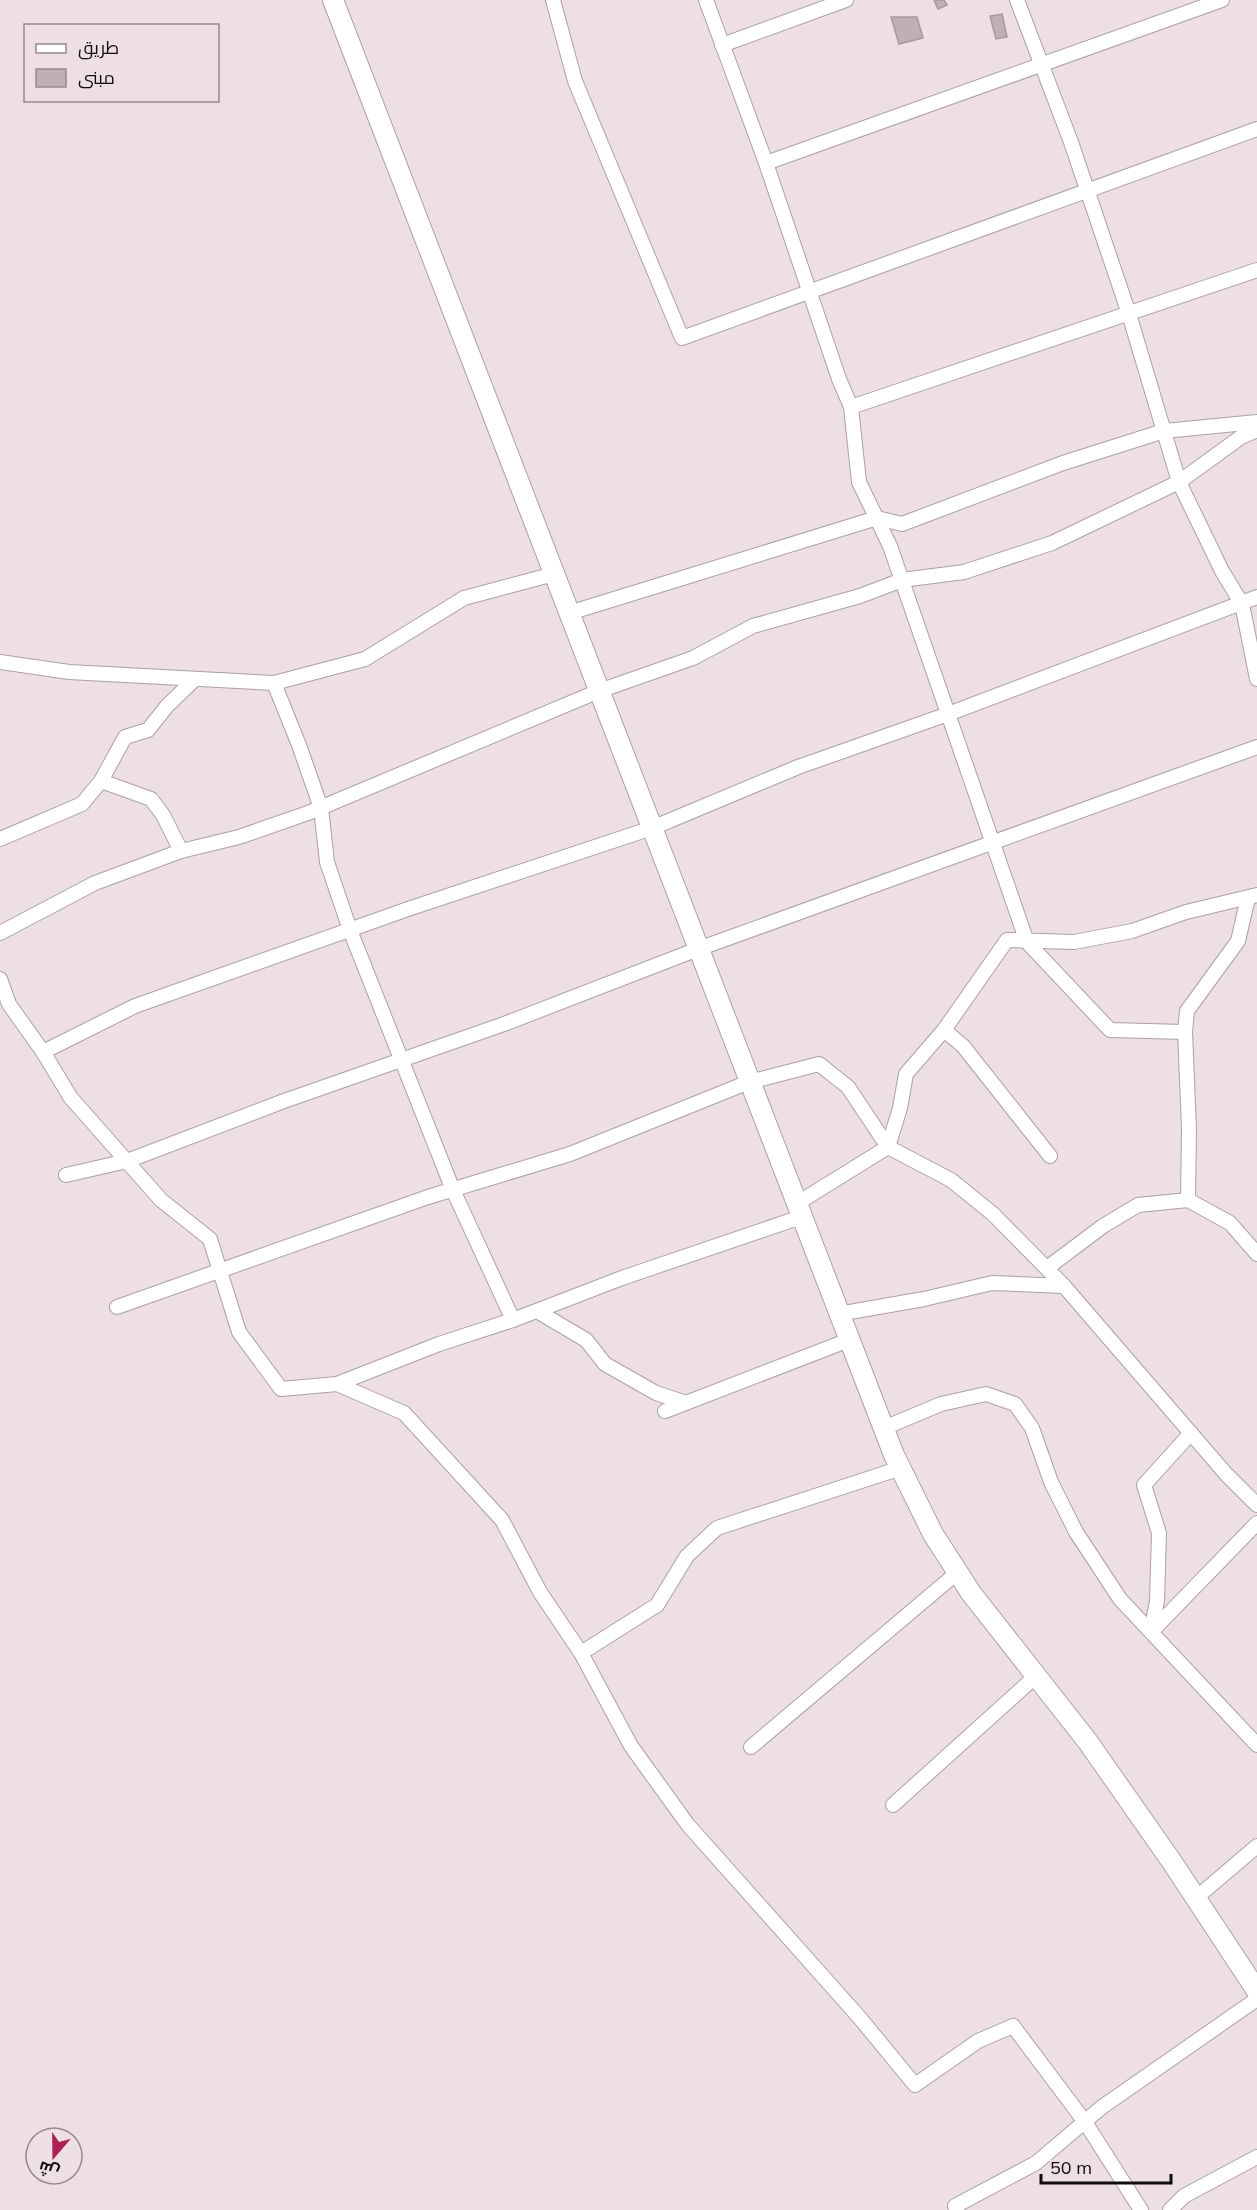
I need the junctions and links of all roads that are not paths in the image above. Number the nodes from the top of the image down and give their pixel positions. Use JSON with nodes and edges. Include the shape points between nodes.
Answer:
{"nodes":[{"id":1,"x":333,"y":0,"type":"edge"},
{"id":2,"x":553,"y":0,"type":"edge"},
{"id":3,"x":706,"y":0,"type":"edge"},
{"id":4,"x":846,"y":0,"type":"edge"},
{"id":5,"x":1017,"y":0,"type":"edge"},
{"id":6,"x":1222,"y":0,"type":"edge"},
{"id":7,"x":722,"y":45,"type":"junction"},
{"id":8,"x":1041,"y":64,"type":"junction"},
{"id":9,"x":1257,"y":129,"type":"edge"},
{"id":10,"x":766,"y":163,"type":"junction"},
{"id":11,"x":1087,"y":189,"type":"junction"},
{"id":12,"x":1257,"y":270,"type":"edge"},
{"id":13,"x":809,"y":291,"type":"junction"},
{"id":14,"x":1129,"y":314,"type":"junction"},
{"id":15,"x":851,"y":407,"type":"junction"},
{"id":16,"x":1257,"y":422,"type":"edge"},
{"id":17,"x":1257,"y":430,"type":"edge"},
{"id":18,"x":1164,"y":432,"type":"junction"},
{"id":19,"x":1179,"y":483,"type":"junction"},
{"id":20,"x":877,"y":518,"type":"junction"},
{"id":21,"x":554,"y":574,"type":"junction"},
{"id":22,"x":902,"y":580,"type":"junction"},
{"id":23,"x":1257,"y":597,"type":"edge"},
{"id":24,"x":1242,"y":604,"type":"junction"},
{"id":25,"x":569,"y":613,"type":"junction"},
{"id":26,"x":0,"y":662,"type":"edge"},
{"id":27,"x":1257,"y":679,"type":"edge"},
{"id":28,"x":194,"y":680,"type":"junction"},
{"id":29,"x":274,"y":683,"type":"junction"},
{"id":30,"x":599,"y":691,"type":"junction"},
{"id":31,"x":948,"y":714,"type":"junction"},
{"id":32,"x":1257,"y":747,"type":"edge"},
{"id":33,"x":101,"y":781,"type":"junction"},
{"id":34,"x":321,"y":808,"type":"junction"},
{"id":35,"x":652,"y":828,"type":"junction"},
{"id":36,"x":0,"y":839,"type":"edge"},
{"id":37,"x":992,"y":842,"type":"junction"},
{"id":38,"x":181,"y":851,"type":"junction"},
{"id":39,"x":1253,"y":897,"type":"edge"},
{"id":40,"x":350,"y":930,"type":"junction"},
{"id":41,"x":0,"y":933,"type":"edge"},
{"id":42,"x":1027,"y":942,"type":"junction"},
{"id":43,"x":698,"y":949,"type":"junction"},
{"id":44,"x":0,"y":979,"type":"edge"},
{"id":45,"x":944,"y":1030,"type":"junction"},
{"id":46,"x":1185,"y":1032,"type":"junction"},
{"id":47,"x":43,"y":1052,"type":"junction"},
{"id":48,"x":403,"y":1059,"type":"junction"},
{"id":49,"x":749,"y":1082,"type":"junction"},
{"id":50,"x":888,"y":1147,"type":"junction"},
{"id":51,"x":1050,"y":1155,"type":"dead end"},
{"id":52,"x":127,"y":1161,"type":"junction"},
{"id":53,"x":66,"y":1175,"type":"dead end"},
{"id":54,"x":453,"y":1190,"type":"junction"},
{"id":55,"x":1188,"y":1200,"type":"junction"},
{"id":56,"x":799,"y":1210,"type":"junction"},
{"id":57,"x":1257,"y":1254,"type":"edge"},
{"id":58,"x":1047,"y":1268,"type":"junction"},
{"id":59,"x":220,"y":1270,"type":"junction"},
{"id":60,"x":1065,"y":1286,"type":"junction"},
{"id":61,"x":117,"y":1307,"type":"dead end"},
{"id":62,"x":537,"y":1311,"type":"junction"},
{"id":63,"x":838,"y":1314,"type":"junction"},
{"id":64,"x":513,"y":1320,"type":"junction"},
{"id":65,"x":849,"y":1340,"type":"junction"},
{"id":66,"x":337,"y":1384,"type":"junction"},
{"id":67,"x":686,"y":1403,"type":"junction"},
{"id":68,"x":665,"y":1411,"type":"dead end"},
{"id":69,"x":884,"y":1428,"type":"junction"},
{"id":70,"x":1191,"y":1433,"type":"junction"},
{"id":71,"x":901,"y":1468,"type":"junction"},
{"id":72,"x":1257,"y":1505,"type":"edge"},
{"id":73,"x":1257,"y":1523,"type":"edge"},
{"id":74,"x":958,"y":1572,"type":"junction"},
{"id":75,"x":1151,"y":1632,"type":"junction"},
{"id":76,"x":581,"y":1653,"type":"junction"},
{"id":77,"x":1036,"y":1676,"type":"junction"},
{"id":78,"x":1257,"y":1745,"type":"edge"},
{"id":79,"x":751,"y":1747,"type":"dead end"},
{"id":80,"x":893,"y":1805,"type":"dead end"},
{"id":81,"x":1257,"y":1846,"type":"edge"},
{"id":82,"x":1196,"y":1898,"type":"junction"},
{"id":83,"x":1257,"y":1991,"type":"edge"},
{"id":84,"x":1257,"y":1999,"type":"edge"},
{"id":85,"x":1085,"y":2122,"type":"junction"},
{"id":86,"x":1257,"y":2157,"type":"edge"},
{"id":87,"x":957,"y":2210,"type":"edge"},
{"id":88,"x":1141,"y":2210,"type":"edge"},
{"id":89,"x":1170,"y":2210,"type":"edge"}],
"edges":[{"from":1,"to":21,"type":"main road"},
{"from":2,"to":13,"type":"street","via":[[575,81],[682,338]]},
{"from":3,"to":7,"type":"street"},
{"from":4,"to":7,"type":"street"},
{"from":5,"to":8,"type":"street"},
{"from":6,"to":8,"type":"street"},
{"from":7,"to":10,"type":"street"},
{"from":8,"to":10,"type":"street"},
{"from":8,"to":11,"type":"street"},
{"from":9,"to":11,"type":"street"},
{"from":10,"to":13,"type":"street"},
{"from":11,"to":13,"type":"street"},
{"from":11,"to":14,"type":"street"},
{"from":12,"to":14,"type":"street"},
{"from":13,"to":15,"type":"street"},
{"from":14,"to":15,"type":"street"},
{"from":14,"to":18,"type":"street"},
{"from":15,"to":20,"type":"street","via":[[859,482]]},
{"from":16,"to":18,"type":"street"},
{"from":17,"to":19,"type":"street","via":[[1241,437]]},
{"from":18,"to":19,"type":"street"},
{"from":18,"to":20,"type":"street","via":[[1063,463],[902,524]]},
{"from":19,"to":22,"type":"street","via":[[1052,543],[964,572]]},
{"from":19,"to":24,"type":"street"},
{"from":20,"to":22,"type":"street"},
{"from":20,"to":25,"type":"street"},
{"from":21,"to":25,"type":"main road"},
{"from":21,"to":29,"type":"street","via":[[464,598],[365,659]]},
{"from":22,"to":30,"type":"street","via":[[753,626],[693,658]]},
{"from":22,"to":31,"type":"street"},
{"from":23,"to":24,"type":"street"},
{"from":24,"to":27,"type":"street"},
{"from":24,"to":31,"type":"street"},
{"from":25,"to":30,"type":"main road"},
{"from":26,"to":28,"type":"street","via":[[69,672]]},
{"from":28,"to":29,"type":"street"},
{"from":28,"to":33,"type":"street","via":[[148,730],[125,737]]},
{"from":29,"to":34,"type":"street"},
{"from":30,"to":34,"type":"street"},
{"from":30,"to":35,"type":"main road"},
{"from":31,"to":35,"type":"street","via":[[798,767]]},
{"from":31,"to":37,"type":"street"},
{"from":32,"to":37,"type":"street"},
{"from":33,"to":36,"type":"street","via":[[82,804]]},
{"from":33,"to":38,"type":"street","via":[[151,799]]},
{"from":34,"to":38,"type":"street","via":[[239,837]]},
{"from":34,"to":40,"type":"street","via":[[327,862]]},
{"from":35,"to":40,"type":"street"},
{"from":35,"to":43,"type":"main road"},
{"from":37,"to":42,"type":"street"},
{"from":37,"to":43,"type":"street"},
{"from":38,"to":41,"type":"street","via":[[95,883]]},
{"from":39,"to":42,"type":"street","via":[[1186,912],[1120,933],[1074,942]]},
{"from":39,"to":46,"type":"street","via":[[1238,941],[1187,1011]]},
{"from":40,"to":47,"type":"street","via":[[135,1006]]},
{"from":40,"to":48,"type":"street"},
{"from":42,"to":45,"type":"street","via":[[1007,940]]},
{"from":42,"to":46,"type":"street","via":[[1110,1030]]},
{"from":43,"to":48,"type":"street"},
{"from":43,"to":49,"type":"main road"},
{"from":44,"to":47,"type":"street","via":[[9,1004]]},
{"from":45,"to":50,"type":"street","via":[[906,1074]]},
{"from":45,"to":51,"type":"street","via":[[963,1046]]},
{"from":46,"to":55,"type":"street"},
{"from":47,"to":52,"type":"street","via":[[71,1098]]},
{"from":48,"to":52,"type":"street"},
{"from":48,"to":54,"type":"street"},
{"from":49,"to":50,"type":"street","via":[[819,1064],[848,1087]]},
{"from":49,"to":54,"type":"street","via":[[570,1154]]},
{"from":49,"to":56,"type":"main road"},
{"from":50,"to":56,"type":"street"},
{"from":50,"to":58,"type":"street","via":[[951,1180],[993,1214]]},
{"from":52,"to":53,"type":"street"},
{"from":52,"to":59,"type":"street","via":[[161,1200],[210,1239]]},
{"from":54,"to":59,"type":"street"},
{"from":54,"to":64,"type":"street"},
{"from":55,"to":57,"type":"street","via":[[1230,1223]]},
{"from":55,"to":58,"type":"street","via":[[1138,1205],[1102,1226]]},
{"from":56,"to":62,"type":"street"},
{"from":56,"to":63,"type":"main road"},
{"from":58,"to":60,"type":"street"},
{"from":59,"to":61,"type":"street"},
{"from":59,"to":66,"type":"street","via":[[239,1332],[281,1389]]},
{"from":60,"to":63,"type":"street","via":[[992,1283]]},
{"from":60,"to":70,"type":"street"},
{"from":62,"to":64,"type":"street"},
{"from":62,"to":67,"type":"street","via":[[586,1340],[605,1364],[656,1393]]},
{"from":63,"to":65,"type":"main road"},
{"from":64,"to":66,"type":"street"},
{"from":65,"to":67,"type":"street"},
{"from":65,"to":69,"type":"main road"},
{"from":66,"to":76,"type":"street","via":[[404,1413],[502,1520],[540,1592]]},
{"from":67,"to":68,"type":"street"},
{"from":69,"to":71,"type":"main road"},
{"from":69,"to":75,"type":"street","via":[[941,1404],[986,1394],[1015,1404],[1032,1428],[1051,1482],[1076,1532],[1120,1599]]},
{"from":70,"to":72,"type":"street"},
{"from":70,"to":75,"type":"street","via":[[1144,1485],[1159,1533],[1157,1601]]},
{"from":71,"to":74,"type":"main road","via":[[933,1534]]},
{"from":71,"to":76,"type":"street","via":[[717,1528],[687,1556],[657,1605]]},
{"from":73,"to":75,"type":"street"},
{"from":74,"to":77,"type":"main road"},
{"from":74,"to":79,"type":"street"},
{"from":75,"to":78,"type":"street"},
{"from":76,"to":85,"type":"street","via":[[631,1746],[688,1825],[915,2085],[978,2041],[1013,2026]]},
{"from":77,"to":80,"type":"street"},
{"from":77,"to":82,"type":"main road","via":[[1088,1742]]},
{"from":81,"to":82,"type":"street"},
{"from":82,"to":83,"type":"main road"},
{"from":84,"to":85,"type":"street"},
{"from":85,"to":87,"type":"street","via":[[1036,2163],[955,2206]]},
{"from":85,"to":88,"type":"street"},
{"from":86,"to":89,"type":"street","via":[[1184,2196]]}]}
